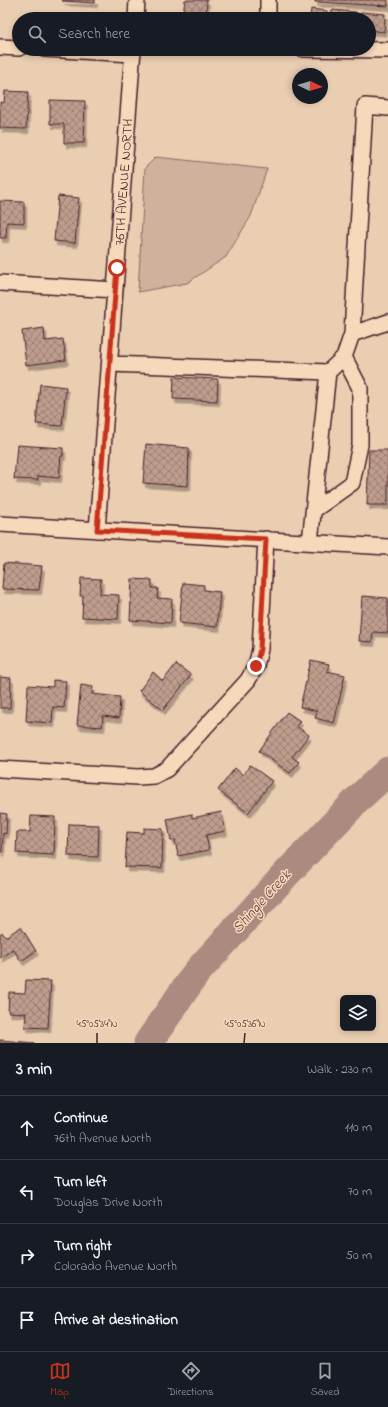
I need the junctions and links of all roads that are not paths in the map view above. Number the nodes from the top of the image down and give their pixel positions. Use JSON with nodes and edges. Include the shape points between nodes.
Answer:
{"nodes":[{"id":1,"x":137,"y":0,"type":"edge"},
{"id":2,"x":268,"y":0,"type":"edge"},
{"id":3,"x":136,"y":12,"type":"edge"},
{"id":4,"x":268,"y":12,"type":"edge"},
{"id":5,"x":0,"y":47,"type":"edge"},
{"id":6,"x":12,"y":48,"type":"edge"},
{"id":7,"x":376,"y":50,"type":"edge"},
{"id":8,"x":388,"y":50,"type":"edge"},
{"id":9,"x":133,"y":56,"type":"edge"},
{"id":10,"x":388,"y":108,"type":"edge"},
{"id":11,"x":0,"y":284,"type":"edge"},
{"id":12,"x":116,"y":290,"type":"junction"},
{"id":13,"x":388,"y":322,"type":"edge"},
{"id":14,"x":352,"y":334,"type":"junction"},
{"id":15,"x":344,"y":357,"type":"junction"},
{"id":16,"x":110,"y":364,"type":"junction"},
{"id":17,"x":328,"y":372,"type":"junction"},
{"id":18,"x":314,"y":510,"type":"junction"},
{"id":19,"x":0,"y":524,"type":"edge"},
{"id":20,"x":97,"y":530,"type":"junction"},
{"id":21,"x":266,"y":539,"type":"junction"},
{"id":22,"x":310,"y":542,"type":"junction"},
{"id":23,"x":388,"y":547,"type":"edge"},
{"id":24,"x":0,"y":769,"type":"edge"}],
"edges":[{"from":1,"to":3,"type":"street"},
{"from":2,"to":4,"type":"street"},
{"from":5,"to":6,"type":"street"},
{"from":7,"to":8,"type":"street"},
{"from":9,"to":12,"type":"street","name":"76TH AVENUE NORTH"},
{"from":10,"to":14,"type":"street","via":[[365,106]]},
{"from":11,"to":12,"type":"street"},
{"from":12,"to":16,"type":"street","name":"76TH AVENUE NORTH"},
{"from":13,"to":14,"type":"street"},
{"from":14,"to":15,"type":"street"},
{"from":15,"to":17,"type":"street"},
{"from":15,"to":18,"type":"street","via":[[360,388],[360,445],[352,483]]},
{"from":16,"to":17,"type":"street"},
{"from":16,"to":20,"type":"street","name":"76TH AVENUE NORTH"},
{"from":17,"to":18,"type":"street"},
{"from":18,"to":22,"type":"street"},
{"from":19,"to":20,"type":"street"},
{"from":20,"to":21,"type":"street"},
{"from":21,"to":22,"type":"street"},
{"from":21,"to":24,"type":"street","via":[[260,649],[256,666],[248,680],[167,769],[154,776],[138,777]]},
{"from":22,"to":23,"type":"street"}]}
